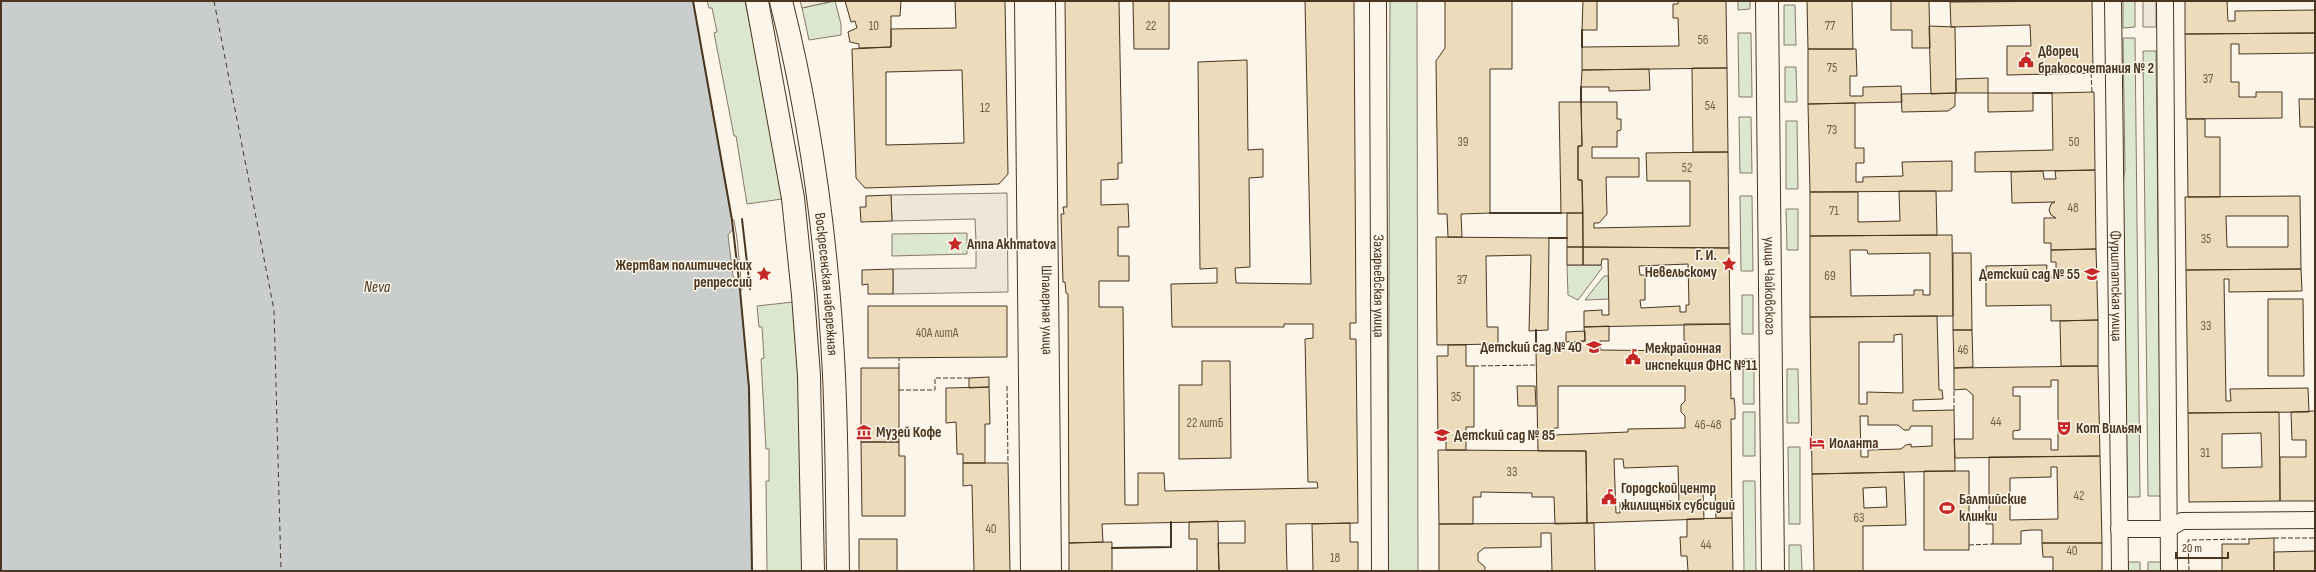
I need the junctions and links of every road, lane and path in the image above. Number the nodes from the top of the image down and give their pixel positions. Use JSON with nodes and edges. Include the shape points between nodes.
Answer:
{"nodes":[{"id":1,"x":757,"y":1,"type":"edge"},
{"id":2,"x":781,"y":1,"type":"edge"},
{"id":3,"x":1026,"y":1,"type":"edge"},
{"id":4,"x":1044,"y":1,"type":"edge"},
{"id":5,"x":1378,"y":1,"type":"edge"},
{"id":6,"x":1767,"y":1,"type":"edge"},
{"id":7,"x":2113,"y":1,"type":"edge"},
{"id":8,"x":2164,"y":1,"type":"edge"},
{"id":9,"x":2315,"y":520,"type":"edge"},
{"id":10,"x":2119,"y":529,"type":"junction"},
{"id":11,"x":2168,"y":529,"type":"junction"},
{"id":12,"x":814,"y":571,"type":"edge"},
{"id":13,"x":838,"y":571,"type":"edge"},
{"id":14,"x":1032,"y":571,"type":"edge"},
{"id":15,"x":1050,"y":571,"type":"edge"},
{"id":16,"x":1380,"y":571,"type":"edge"},
{"id":17,"x":1773,"y":571,"type":"edge"},
{"id":18,"x":2120,"y":571,"type":"edge"},
{"id":19,"x":2169,"y":571,"type":"edge"}],
"edges":[{"from":1,"to":12,"type":"street","name":"Воскресенская набережная","via":[[792,190],[804,295],[809,376]]},
{"from":2,"to":13,"type":"street","name":"Воскресенская набережная","via":[[817,195],[828,292],[834,375]]},
{"from":3,"to":14,"type":"street","name":"Шпалерная улица"},
{"from":4,"to":15,"type":"street","name":"Шпалерная улица"},
{"from":5,"to":16,"type":"street","name":"Захарьевская улица"},
{"from":6,"to":17,"type":"street","name":"улица Чайковского"},
{"from":7,"to":10,"type":"street","name":"Фурштатская улица"},
{"from":8,"to":11,"type":"street"},
{"from":9,"to":11,"type":"street","via":[[2182,521]]},
{"from":10,"to":11,"type":"street"},
{"from":10,"to":18,"type":"street","name":"Фурштатская улица"},
{"from":11,"to":19,"type":"street"}]}
